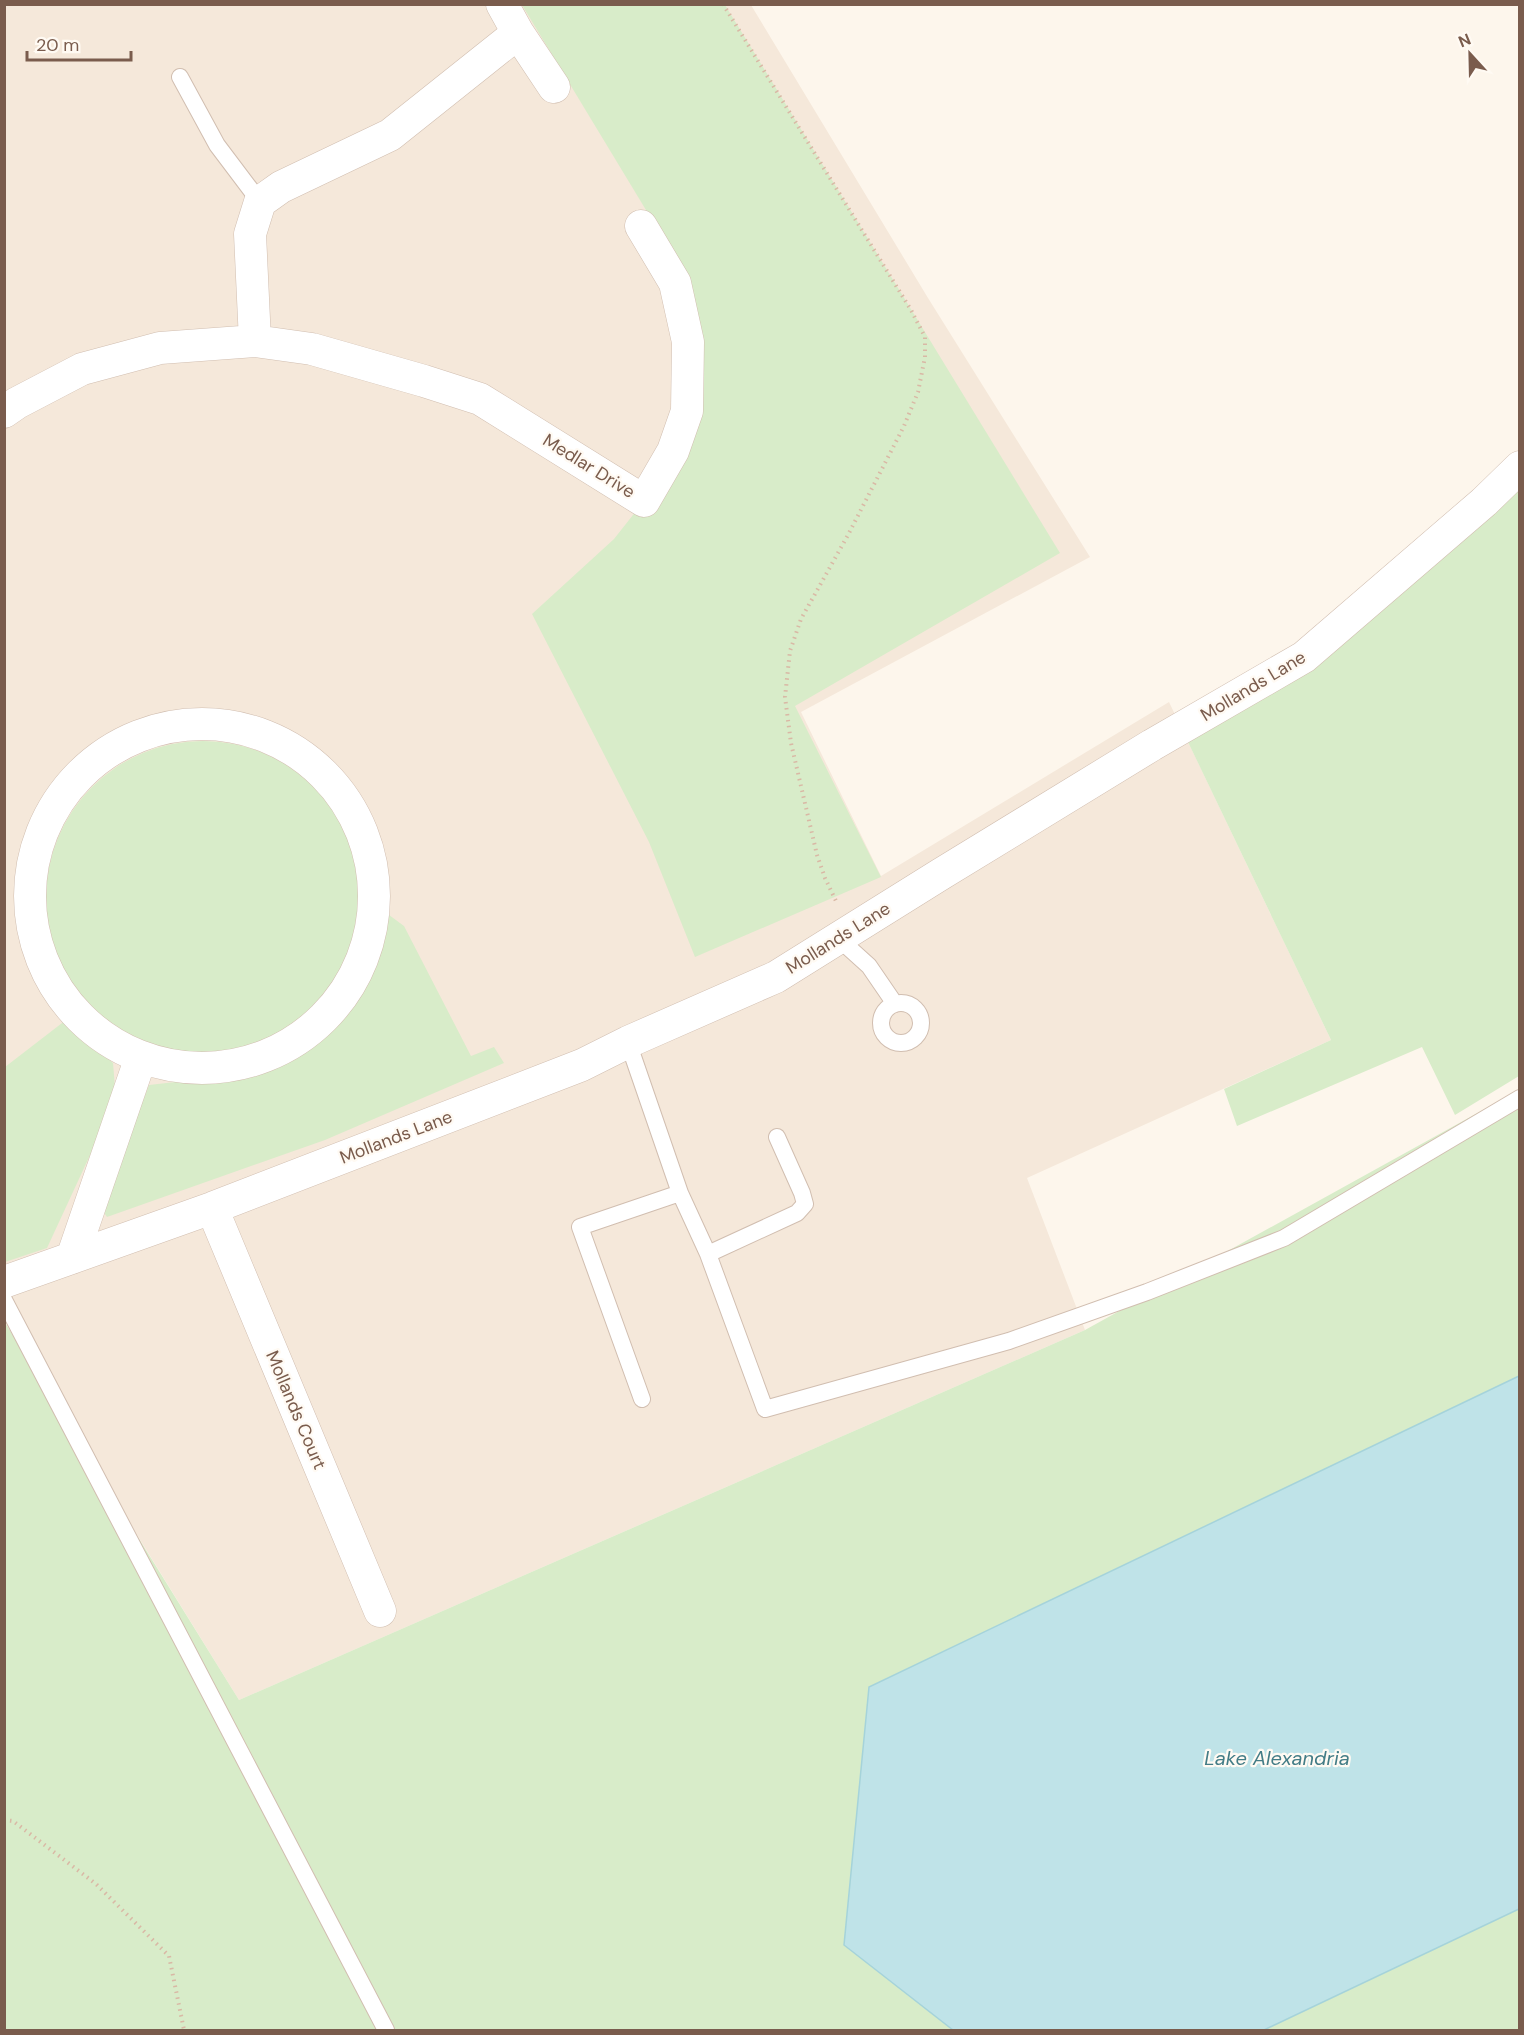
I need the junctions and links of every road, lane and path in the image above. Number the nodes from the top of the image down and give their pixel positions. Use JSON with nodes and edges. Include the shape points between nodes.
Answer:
{"nodes":[{"id":1,"x":502,"y":4,"type":"edge"},
{"id":2,"x":723,"y":4,"type":"edge"},
{"id":3,"x":518,"y":33,"type":"junction"},
{"id":4,"x":180,"y":77,"type":"dead end"},
{"id":5,"x":554,"y":87,"type":"dead end"},
{"id":6,"x":260,"y":202,"type":"junction"},
{"id":7,"x":641,"y":226,"type":"dead end"},
{"id":8,"x":255,"y":341,"type":"junction"},
{"id":9,"x":4,"y":412,"type":"edge"},
{"id":10,"x":1520,"y":467,"type":"edge"},
{"id":11,"x":845,"y":934,"type":"junction"},
{"id":12,"x":895,"y":1004,"type":"dead end"},
{"id":13,"x":628,"y":1042,"type":"junction"},
{"id":14,"x":141,"y":1057,"type":"junction"},
{"id":15,"x":1520,"y":1098,"type":"edge"},
{"id":16,"x":777,"y":1137,"type":"dead end"},
{"id":17,"x":680,"y":1193,"type":"junction"},
{"id":18,"x":212,"y":1208,"type":"junction"},
{"id":19,"x":708,"y":1254,"type":"junction"},
{"id":20,"x":72,"y":1258,"type":"junction"},
{"id":21,"x":4,"y":1282,"type":"edge"},
{"id":22,"x":4,"y":1300,"type":"edge"},
{"id":23,"x":642,"y":1399,"type":"dead end"},
{"id":24,"x":380,"y":1611,"type":"dead end"},
{"id":25,"x":4,"y":1820,"type":"edge"},
{"id":26,"x":184,"y":2031,"type":"edge"},
{"id":27,"x":386,"y":2031,"type":"edge"}],
"edges":[{"from":1,"to":3,"type":"street"},
{"from":2,"to":11,"type":"path","via":[[925,337],[918,392],[904,426],[801,619],[790,651],[786,687],[791,743],[817,855]]},
{"from":3,"to":5,"type":"street"},
{"from":3,"to":6,"type":"street","via":[[390,135],[281,187]]},
{"from":4,"to":6,"type":"lane","via":[[217,145]]},
{"from":6,"to":8,"type":"street","via":[[250,234]]},
{"from":7,"to":8,"type":"street","name":"Medlar Drive","via":[[675,283],[688,342],[687,411],[674,451],[644,501],[480,399],[312,350]]},
{"from":8,"to":9,"type":"street","name":"Medlar Drive","via":[[160,348],[82,369]]},
{"from":10,"to":11,"type":"street","name":"Mollands Lane","via":[[1304,657],[1142,751]]},
{"from":11,"to":12,"type":"lane"},
{"from":11,"to":13,"type":"street","name":"Mollands Lane","via":[[776,977]]},
{"from":13,"to":17,"type":"lane"},
{"from":13,"to":18,"type":"street","name":"Mollands Lane","via":[[582,1065]]},
{"from":14,"to":14,"type":"street","via":[[112,1044],[86,1024],[47,973],[30,911],[30,879],[37,847],[66,790],[88,766],[115,747],[175,726],[208,724],[245,729],[279,742],[311,763],[337,789],[357,821],[369,855],[374,892],[371,930],[363,956],[341,997],[316,1025],[285,1046],[251,1061],[214,1068],[177,1066]]},
{"from":14,"to":20,"type":"street"},
{"from":15,"to":19,"type":"lane","via":[[1284,1238],[1009,1341],[765,1409]]},
{"from":16,"to":19,"type":"lane","via":[[805,1204],[796,1214]]},
{"from":17,"to":19,"type":"lane"},
{"from":17,"to":23,"type":"lane","via":[[580,1227]]},
{"from":18,"to":20,"type":"street","name":"Mollands Lane"},
{"from":18,"to":24,"type":"street","name":"Mollands Court"},
{"from":20,"to":21,"type":"street","name":"Mollands Lane"},
{"from":22,"to":27,"type":"lane"},
{"from":25,"to":26,"type":"path","via":[[13,1821],[96,1884],[169,1956]]}]}
